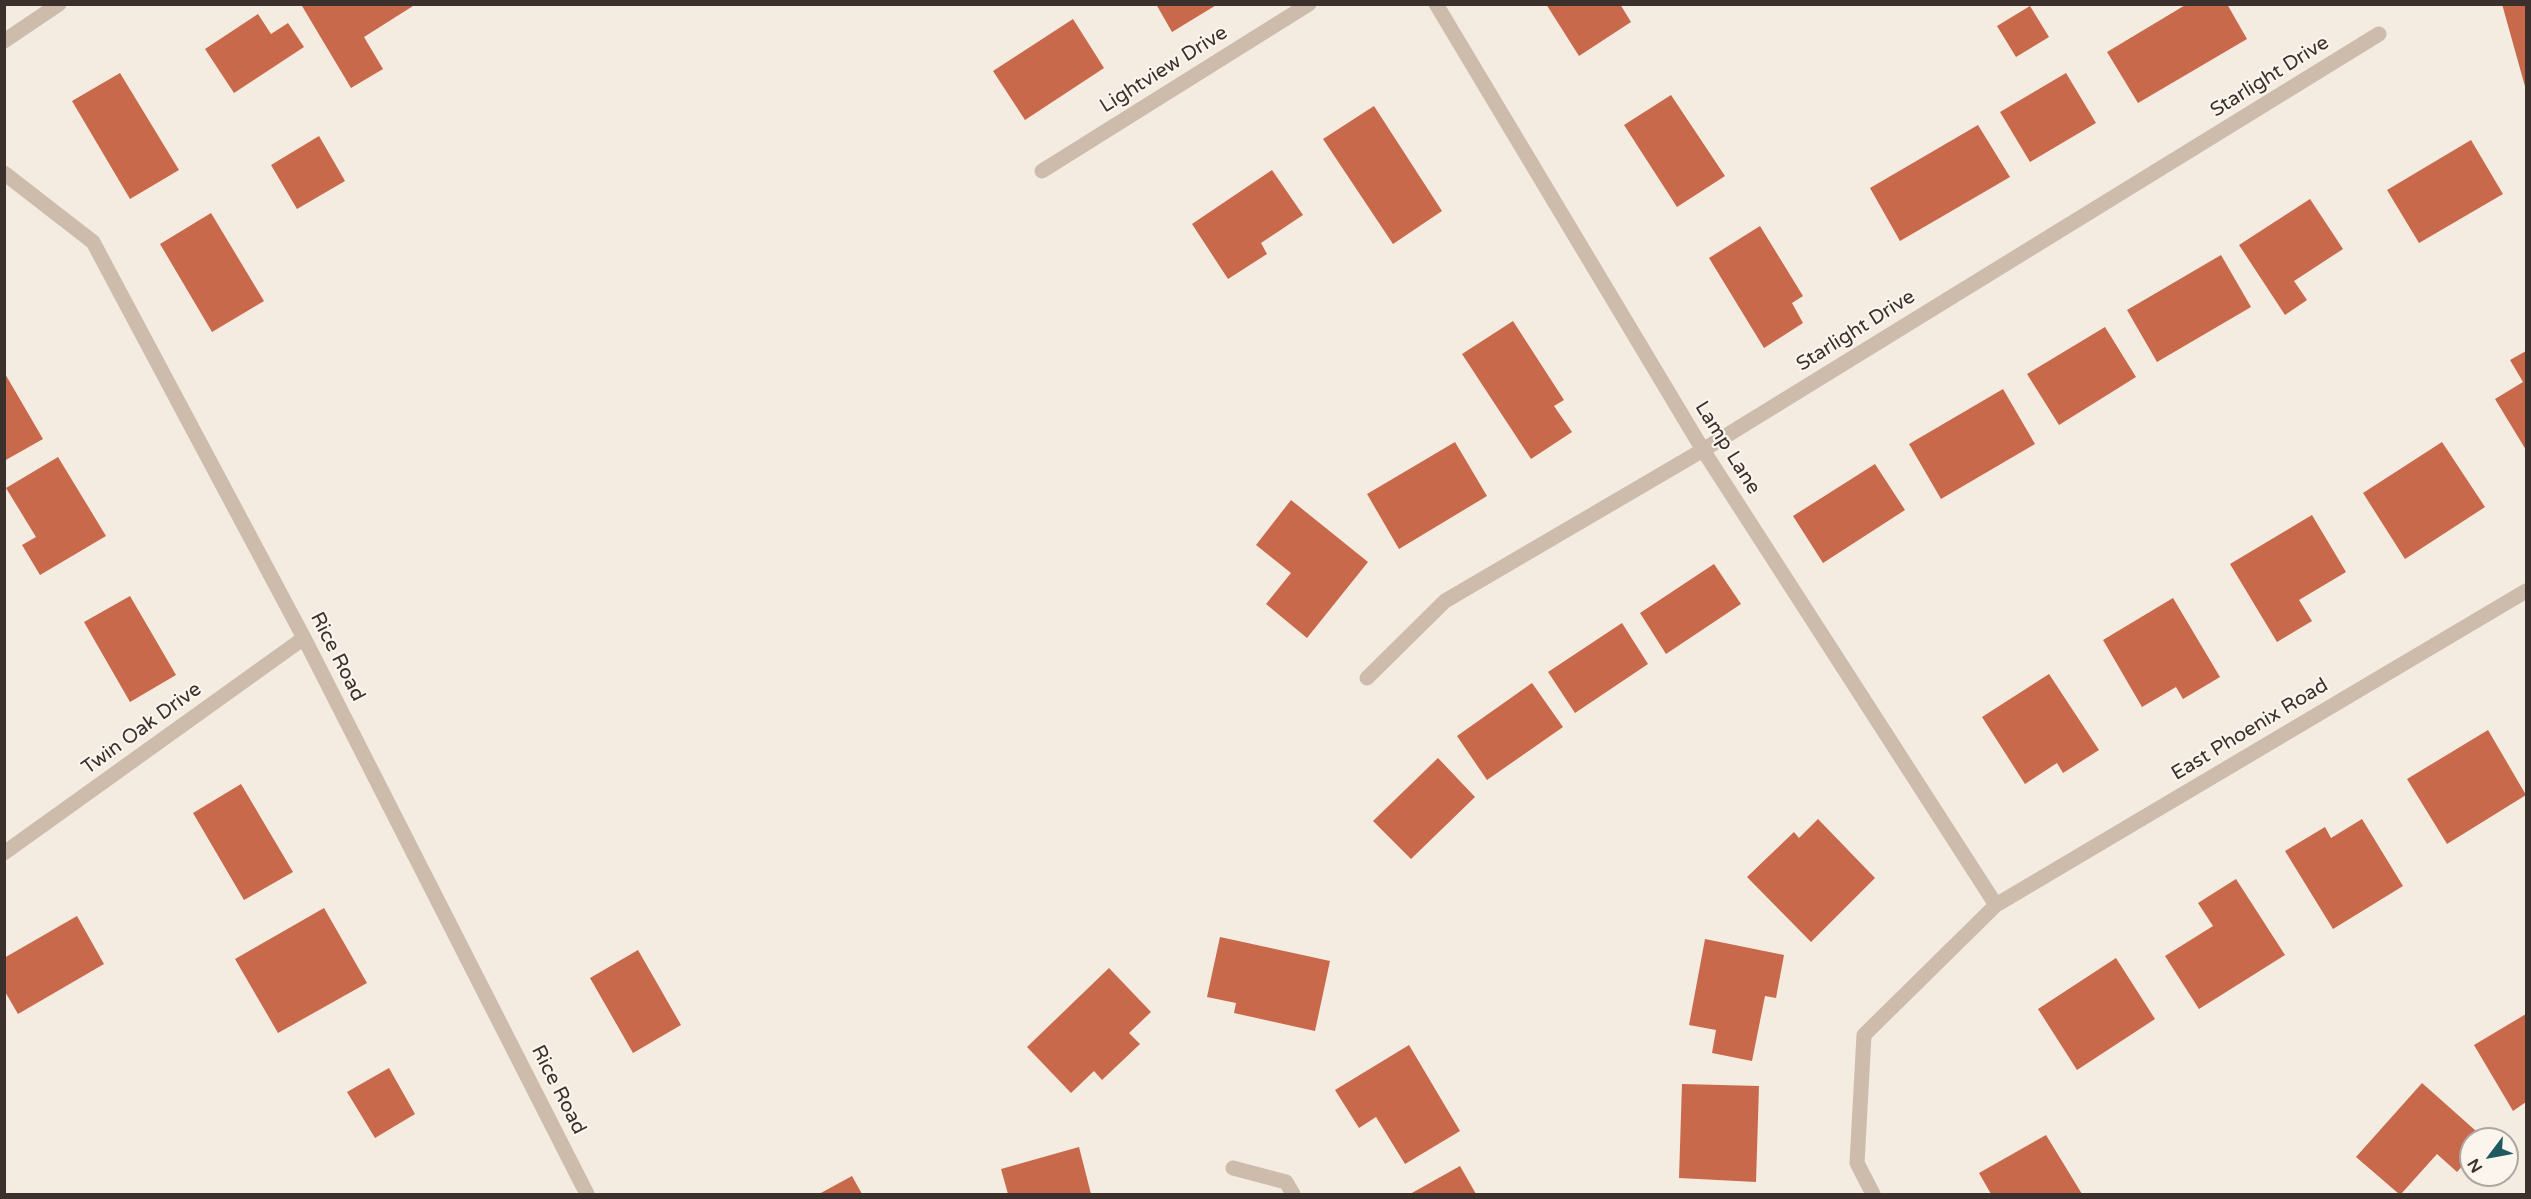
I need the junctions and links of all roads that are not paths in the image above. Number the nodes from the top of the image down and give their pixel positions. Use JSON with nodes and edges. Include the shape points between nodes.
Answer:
{"nodes":[{"id":1,"x":59,"y":4,"type":"edge"},
{"id":2,"x":1309,"y":4,"type":"edge"},
{"id":3,"x":1436,"y":4,"type":"edge"},
{"id":4,"x":2379,"y":34,"type":"dead end"},
{"id":5,"x":4,"y":41,"type":"edge"},
{"id":6,"x":1042,"y":171,"type":"dead end"},
{"id":7,"x":4,"y":173,"type":"edge"},
{"id":8,"x":1703,"y":450,"type":"junction"},
{"id":9,"x":2526,"y":591,"type":"edge"},
{"id":10,"x":304,"y":638,"type":"junction"},
{"id":11,"x":1367,"y":678,"type":"dead end"},
{"id":12,"x":4,"y":853,"type":"edge"},
{"id":13,"x":1996,"y":905,"type":"junction"},
{"id":14,"x":1233,"y":1168,"type":"dead end"},
{"id":15,"x":587,"y":1194,"type":"edge"},
{"id":16,"x":1293,"y":1194,"type":"edge"},
{"id":17,"x":1873,"y":1194,"type":"edge"}],
"edges":[{"from":1,"to":5,"type":"street"},
{"from":2,"to":6,"type":"street","name":"Lightview Drive"},
{"from":3,"to":8,"type":"street","name":"Lamp Lane"},
{"from":4,"to":8,"type":"street","name":"Starlight Drive"},
{"from":7,"to":10,"type":"street","name":"Rice Road","via":[[93,242]]},
{"from":8,"to":11,"type":"street","name":"Starlight Drive","via":[[1445,600]]},
{"from":8,"to":13,"type":"street","name":"Lamp Lane"},
{"from":9,"to":13,"type":"street","name":"East Phoenix Road"},
{"from":10,"to":12,"type":"street","name":"Twin Oak Drive"},
{"from":10,"to":15,"type":"street","name":"Rice Road"},
{"from":13,"to":17,"type":"street","name":"East Phoenix Road","via":[[1864,1035],[1857,1163]]},
{"from":14,"to":16,"type":"street","via":[[1286,1182]]}]}
